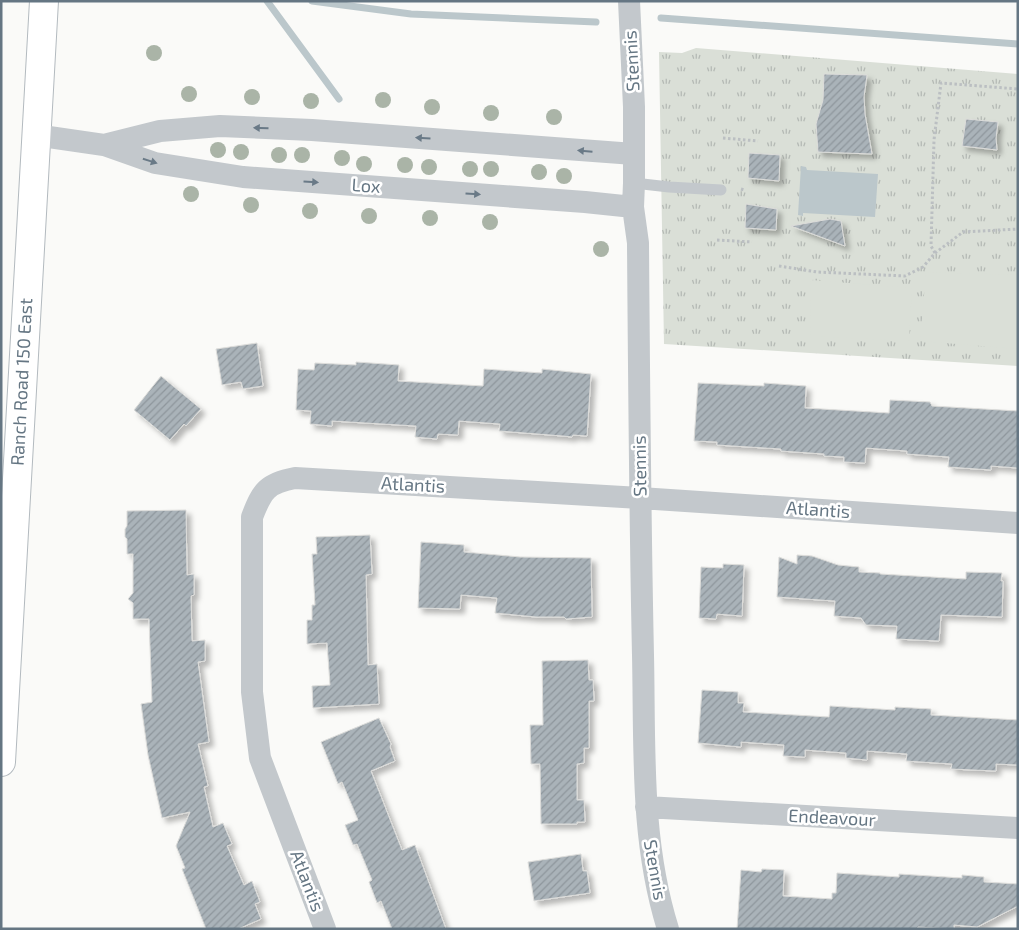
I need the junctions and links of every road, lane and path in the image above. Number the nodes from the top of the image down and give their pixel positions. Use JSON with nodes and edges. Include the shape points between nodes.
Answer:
{"nodes":[{"id":1,"x":44,"y":1,"type":"edge"},
{"id":2,"x":629,"y":1,"type":"edge"},
{"id":3,"x":1018,"y":89,"type":"edge"},
{"id":4,"x":35,"y":135,"type":"junction"},
{"id":5,"x":723,"y":138,"type":"dead end"},
{"id":6,"x":758,"y":141,"type":"dead end"},
{"id":7,"x":104,"y":145,"type":"junction"},
{"id":8,"x":634,"y":154,"type":"junction"},
{"id":9,"x":634,"y":183,"type":"junction"},
{"id":10,"x":721,"y":190,"type":"dead end"},
{"id":11,"x":633,"y":207,"type":"junction"},
{"id":12,"x":1018,"y":229,"type":"edge"},
{"id":13,"x":717,"y":240,"type":"dead end"},
{"id":14,"x":752,"y":242,"type":"dead end"},
{"id":15,"x":935,"y":253,"type":"junction"},
{"id":16,"x":779,"y":266,"type":"dead end"},
{"id":17,"x":640,"y":498,"type":"junction"},
{"id":18,"x":1018,"y":523,"type":"edge"},
{"id":19,"x":1,"y":762,"type":"edge"},
{"id":20,"x":646,"y":807,"type":"junction"},
{"id":21,"x":1018,"y":828,"type":"edge"},
{"id":22,"x":325,"y":929,"type":"edge"},
{"id":23,"x":668,"y":929,"type":"edge"}],
"edges":[{"from":1,"to":4,"type":"main road","name":"Ranch Road 150 East"},
{"from":2,"to":8,"type":"street","name":"Stennis"},
{"from":3,"to":15,"type":"path","via":[[941,83],[934,140],[931,246]]},
{"from":4,"to":7,"type":"street","name":"Lox"},
{"from":4,"to":19,"type":"main road","name":"Ranch Road 150 East"},
{"from":5,"to":6,"type":"path"},
{"from":8,"to":7,"type":"street","name":"Lox","one_way":true,"via":[[220,126],[160,130]]},
{"from":7,"to":11,"type":"street","name":"Lox","one_way":true,"via":[[155,163],[243,177]]},
{"from":8,"to":9,"type":"street","name":"Stennis"},
{"from":9,"to":10,"type":"lane"},
{"from":9,"to":11,"type":"street","name":"Stennis"},
{"from":11,"to":17,"type":"street","name":"Stennis","via":[[638,243]]},
{"from":12,"to":15,"type":"path","via":[[962,232]]},
{"from":13,"to":14,"type":"path"},
{"from":15,"to":16,"type":"path","via":[[923,266],[905,276],[817,272]]},
{"from":17,"to":18,"type":"street","name":"Atlantis"},
{"from":17,"to":20,"type":"street","name":"Stennis"},
{"from":17,"to":22,"type":"street","name":"Atlantis","via":[[295,478],[263,483],[252,517],[252,692],[260,758]]},
{"from":20,"to":21,"type":"street","name":"Endeavour"},
{"from":20,"to":23,"type":"street","name":"Stennis","via":[[651,856]]}]}
